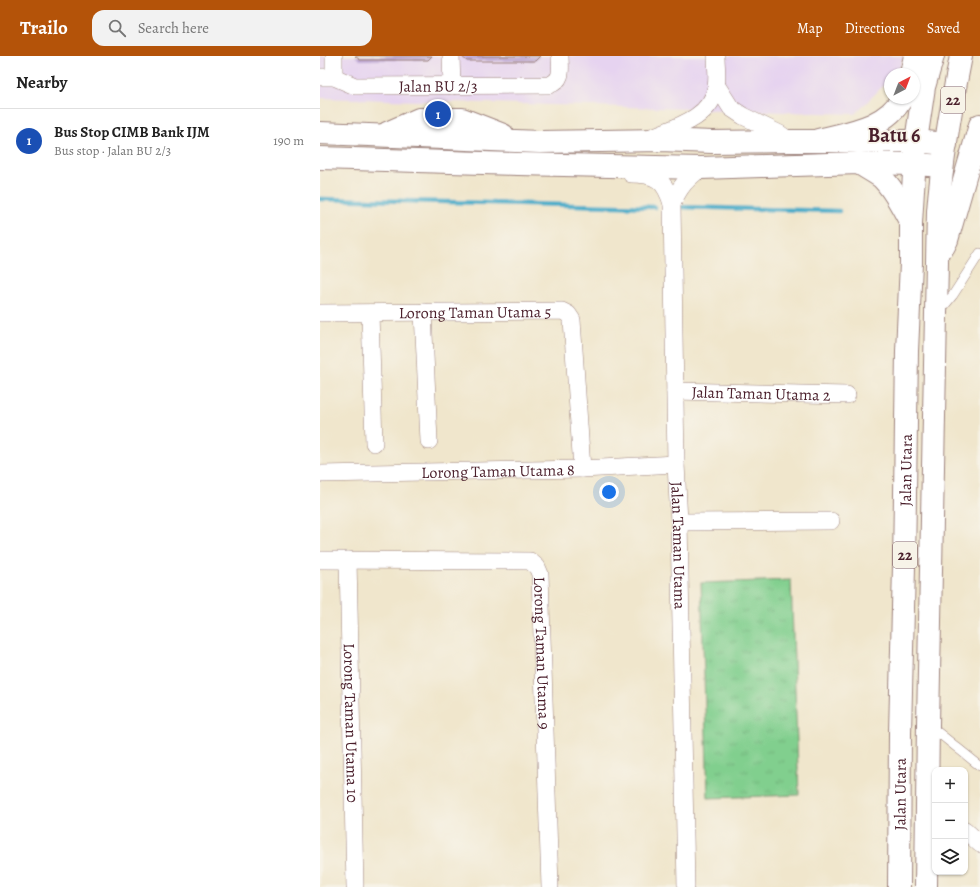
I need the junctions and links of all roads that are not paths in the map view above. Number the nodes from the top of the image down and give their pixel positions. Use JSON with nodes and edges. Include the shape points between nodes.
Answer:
{"nodes":[{"id":1,"x":334,"y":56,"type":"edge"},
{"id":2,"x":451,"y":56,"type":"edge"},
{"id":3,"x":560,"y":56,"type":"edge"},
{"id":4,"x":716,"y":56,"type":"edge"},
{"id":5,"x":915,"y":56,"type":"edge"},
{"id":6,"x":933,"y":56,"type":"edge"},
{"id":7,"x":942,"y":56,"type":"edge"},
{"id":8,"x":961,"y":56,"type":"edge"},
{"id":9,"x":916,"y":68,"type":"edge"},
{"id":10,"x":920,"y":76,"type":"edge"},
{"id":11,"x":327,"y":77,"type":"edge"},
{"id":12,"x":920,"y":79,"type":"edge"},
{"id":13,"x":452,"y":86,"type":"junction"},
{"id":14,"x":717,"y":86,"type":"junction"},
{"id":15,"x":899,"y":104,"type":"edge"},
{"id":16,"x":917,"y":104,"type":"edge"},
{"id":17,"x":980,"y":125,"type":"edge"},
{"id":18,"x":320,"y":132,"type":"edge"},
{"id":19,"x":642,"y":140,"type":"junction"},
{"id":20,"x":790,"y":141,"type":"junction"},
{"id":21,"x":815,"y":141,"type":"junction"},
{"id":22,"x":916,"y":141,"type":"junction"},
{"id":23,"x":946,"y":144,"type":"junction"},
{"id":24,"x":320,"y":158,"type":"edge"},
{"id":25,"x":859,"y":163,"type":"junction"},
{"id":26,"x":915,"y":164,"type":"junction"},
{"id":27,"x":588,"y":165,"type":"junction"},
{"id":28,"x":942,"y":166,"type":"junction"},
{"id":29,"x":701,"y":168,"type":"junction"},
{"id":30,"x":672,"y":204,"type":"junction"},
{"id":31,"x":911,"y":222,"type":"junction"},
{"id":32,"x":980,"y":253,"type":"edge"},
{"id":33,"x":937,"y":261,"type":"junction"},
{"id":34,"x":424,"y":312,"type":"junction"},
{"id":35,"x":320,"y":313,"type":"edge"},
{"id":36,"x":370,"y":313,"type":"junction"},
{"id":37,"x":936,"y":316,"type":"junction"},
{"id":38,"x":675,"y":391,"type":"junction"},
{"id":39,"x":847,"y":395,"type":"dead end"},
{"id":40,"x":429,"y":440,"type":"dead end"},
{"id":41,"x":374,"y":443,"type":"dead end"},
{"id":42,"x":676,"y":464,"type":"junction"},
{"id":43,"x":582,"y":470,"type":"junction"},
{"id":44,"x":320,"y":474,"type":"edge"},
{"id":45,"x":831,"y":521,"type":"dead end"},
{"id":46,"x":679,"y":522,"type":"junction"},
{"id":47,"x":320,"y":560,"type":"edge"},
{"id":48,"x":348,"y":560,"type":"junction"},
{"id":49,"x":928,"y":724,"type":"junction"},
{"id":50,"x":980,"y":766,"type":"edge"},
{"id":51,"x":931,"y":799,"type":"edge"},
{"id":52,"x":899,"y":861,"type":"junction"},
{"id":53,"x":355,"y":887,"type":"edge"},
{"id":54,"x":550,"y":887,"type":"edge"},
{"id":55,"x":686,"y":887,"type":"edge"},
{"id":56,"x":898,"y":887,"type":"edge"},
{"id":57,"x":926,"y":887,"type":"edge"}],
"edges":[{"from":1,"to":11,"type":"street"},
{"from":2,"to":13,"type":"street"},
{"from":3,"to":13,"type":"street","name":"Jalan BU 2/3","via":[[559,77],[549,85]]},
{"from":4,"to":14,"type":"street"},
{"from":5,"to":9,"type":"main road"},
{"from":6,"to":10,"type":"main road","name":"Jalan Utara","number":"22"},
{"from":7,"to":12,"type":"main road","via":[[940,63]]},
{"from":8,"to":23,"type":"main road","name":"Jalan Utara","number":"22"},
{"from":11,"to":13,"type":"street","name":"Jalan BU 2/3","via":[[355,86]]},
{"from":14,"to":19,"type":"street","via":[[708,106],[699,115],[686,123]]},
{"from":14,"to":20,"type":"street","via":[[731,108]]},
{"from":15,"to":21,"type":"main road","via":[[885,117],[870,126]]},
{"from":16,"to":22,"type":"main road","name":"Jalan Utara","number":"22"},
{"from":17,"to":33,"type":"main road","via":[[947,240]]},
{"from":18,"to":19,"type":"main road","via":[[540,142]]},
{"from":19,"to":20,"type":"main road"},
{"from":20,"to":21,"type":"main road"},
{"from":21,"to":22,"type":"main road"},
{"from":22,"to":23,"type":"main road"},
{"from":22,"to":26,"type":"main road","name":"Jalan Utara","number":"22"},
{"from":23,"to":28,"type":"main road","name":"Jalan Utara","number":"22"},
{"from":24,"to":27,"type":"main road"},
{"from":25,"to":26,"type":"main road"},
{"from":25,"to":29,"type":"main road"},
{"from":25,"to":31,"type":"main road","via":[[880,176]]},
{"from":26,"to":28,"type":"main road"},
{"from":26,"to":31,"type":"main road","name":"Jalan Utara","number":"22"},
{"from":27,"to":29,"type":"main road"},
{"from":27,"to":30,"type":"street","via":[[605,174],[643,174],[657,180],[664,186]]},
{"from":28,"to":33,"type":"main road","name":"Jalan Utara","number":"22"},
{"from":29,"to":30,"type":"street","via":[[686,180]]},
{"from":30,"to":38,"type":"street","name":"Jalan Taman Utama"},
{"from":31,"to":52,"type":"main road","name":"Jalan Utara","number":"22"},
{"from":32,"to":37,"type":"lane"},
{"from":33,"to":37,"type":"main road","name":"Jalan Utara","number":"22"},
{"from":34,"to":36,"type":"street","name":"Lorong Taman Utama 5"},
{"from":34,"to":40,"type":"street"},
{"from":34,"to":43,"type":"street","name":"Lorong Taman Utama 5","via":[[562,310],[568,314],[572,320]]},
{"from":35,"to":36,"type":"street","name":"Lorong Taman Utama 5"},
{"from":36,"to":41,"type":"street"},
{"from":37,"to":49,"type":"main road","name":"Jalan Utara","number":"22"},
{"from":38,"to":39,"type":"street","name":"Jalan Taman Utama 2"},
{"from":38,"to":42,"type":"street","name":"Jalan Taman Utama"},
{"from":42,"to":43,"type":"street","name":"Lorong Taman Utama 8"},
{"from":42,"to":46,"type":"street","name":"Jalan Taman Utama"},
{"from":43,"to":44,"type":"street","name":"Lorong Taman Utama 8"},
{"from":45,"to":46,"type":"street"},
{"from":46,"to":55,"type":"street","name":"Jalan Taman Utama"},
{"from":47,"to":48,"type":"street","name":"Lorong Taman Utama 9"},
{"from":48,"to":53,"type":"street","name":"Lorong Taman Utama 10"},
{"from":48,"to":54,"type":"street","name":"Lorong Taman Utama 9","via":[[530,561],[537,567],[540,574]]},
{"from":49,"to":50,"type":"lane"},
{"from":49,"to":51,"type":"main road","name":"Jalan Utara","number":"22"},
{"from":51,"to":52,"type":"main road","via":[[918,802],[904,822]]},
{"from":51,"to":57,"type":"main road","name":"Jalan Utara","number":"22"},
{"from":52,"to":56,"type":"main road","name":"Jalan Utara","number":"22"}]}
